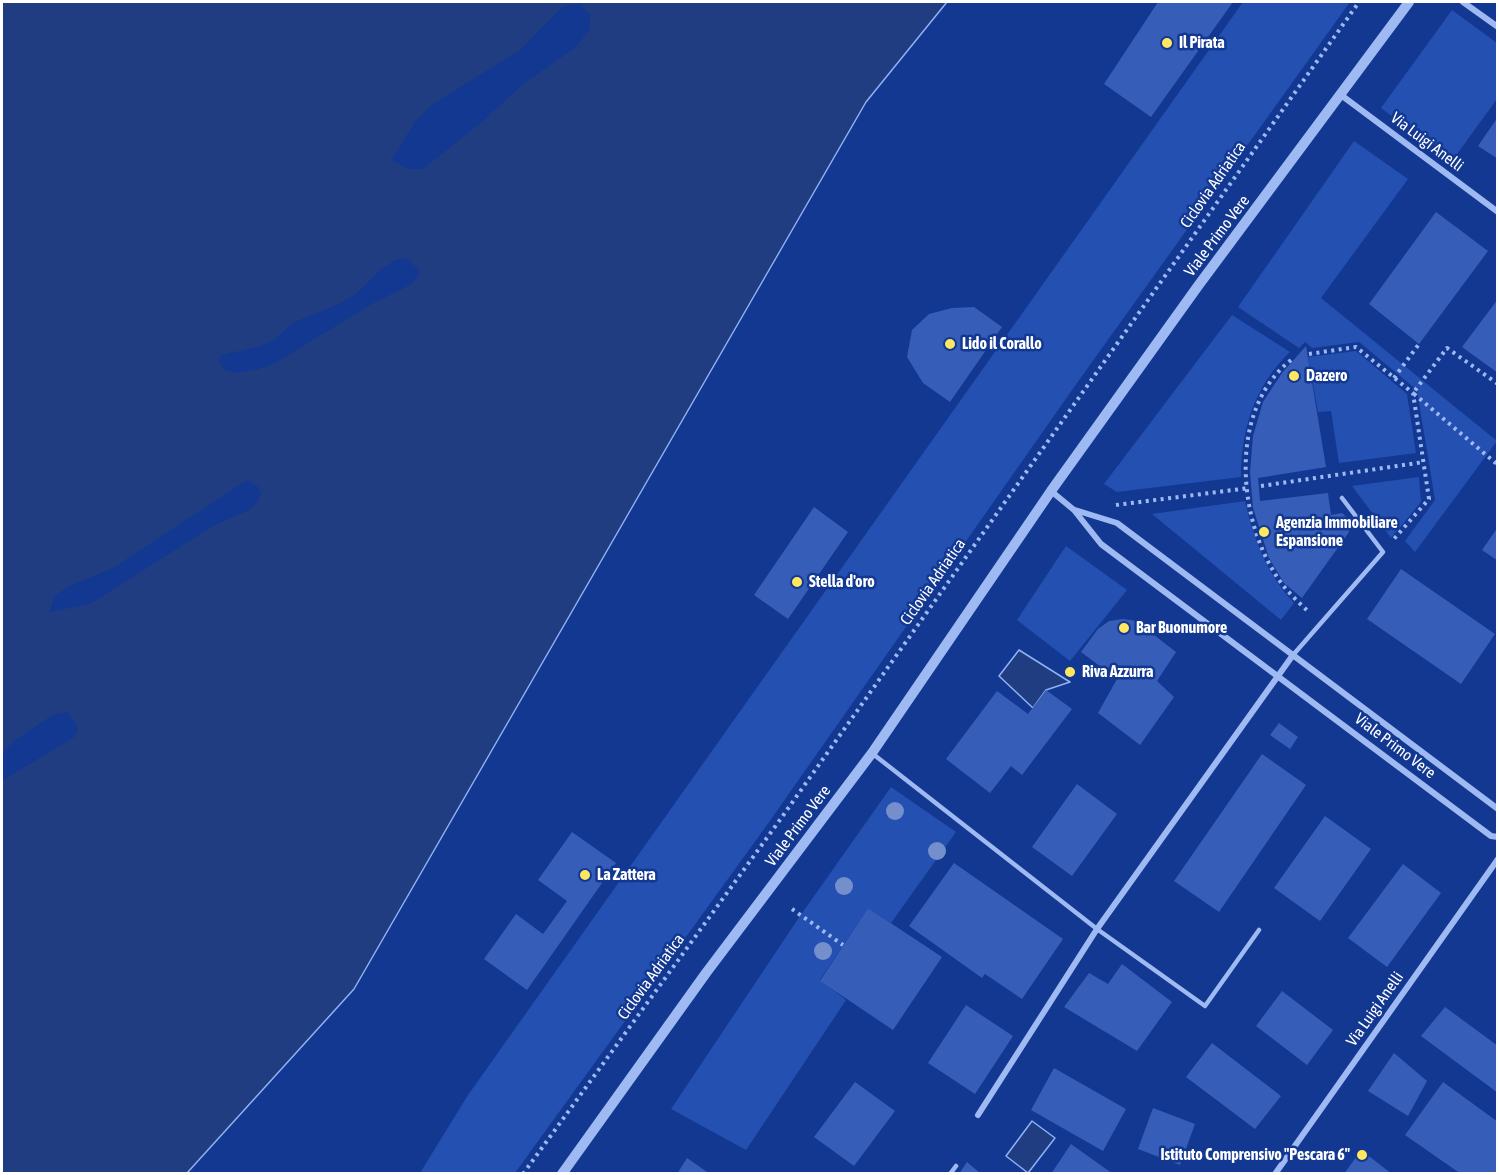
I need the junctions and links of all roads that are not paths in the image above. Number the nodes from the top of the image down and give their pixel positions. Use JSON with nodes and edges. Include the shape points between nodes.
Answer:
{"nodes":[{"id":1,"x":1409,"y":2,"type":"edge"},
{"id":2,"x":1463,"y":2,"type":"edge"},
{"id":3,"x":1497,"y":27,"type":"edge"},
{"id":4,"x":1341,"y":95,"type":"junction"},
{"id":5,"x":1497,"y":212,"type":"edge"},
{"id":6,"x":1051,"y":491,"type":"junction"},
{"id":7,"x":1342,"y":498,"type":"dead end"},
{"id":8,"x":1074,"y":510,"type":"junction"},
{"id":9,"x":1293,"y":655,"type":"junction"},
{"id":10,"x":1276,"y":676,"type":"junction"},
{"id":11,"x":872,"y":753,"type":"junction"},
{"id":12,"x":1497,"y":809,"type":"edge"},
{"id":13,"x":1497,"y":837,"type":"edge"},
{"id":14,"x":1497,"y":859,"type":"edge"},
{"id":15,"x":1097,"y":929,"type":"junction"},
{"id":16,"x":1259,"y":930,"type":"dead end"},
{"id":17,"x":978,"y":1115,"type":"dead end"},
{"id":18,"x":956,"y":1166,"type":"dead end"},
{"id":19,"x":562,"y":1173,"type":"edge"},
{"id":20,"x":950,"y":1173,"type":"edge"},
{"id":21,"x":1275,"y":1173,"type":"edge"}],
"edges":[{"from":1,"to":4,"type":"street","name":"Viale Primo Vere"},
{"from":2,"to":3,"type":"street"},
{"from":4,"to":5,"type":"street","name":"Via Luigi Anelli"},
{"from":4,"to":6,"type":"street","name":"Viale Primo Vere"},
{"from":6,"to":8,"type":"street","name":"Viale Primo Vere"},
{"from":6,"to":11,"type":"street","name":"Viale Primo Vere"},
{"from":7,"to":9,"type":"lane","via":[[1383,552]]},
{"from":8,"to":9,"type":"street","name":"Viale Primo Vere","via":[[1117,523]]},
{"from":8,"to":10,"type":"street","name":"Viale Primo Vere","via":[[1101,544]]},
{"from":9,"to":10,"type":"street"},
{"from":9,"to":12,"type":"street","name":"Viale Primo Vere"},
{"from":10,"to":13,"type":"street","name":"Viale Primo Vere"},
{"from":10,"to":15,"type":"street"},
{"from":11,"to":15,"type":"lane"},
{"from":11,"to":19,"type":"street","name":"Viale Primo Vere"},
{"from":14,"to":21,"type":"street","name":"Via Luigi Anelli"},
{"from":15,"to":16,"type":"lane","via":[[1205,1006]]},
{"from":15,"to":17,"type":"street"},
{"from":18,"to":20,"type":"lane"}]}
